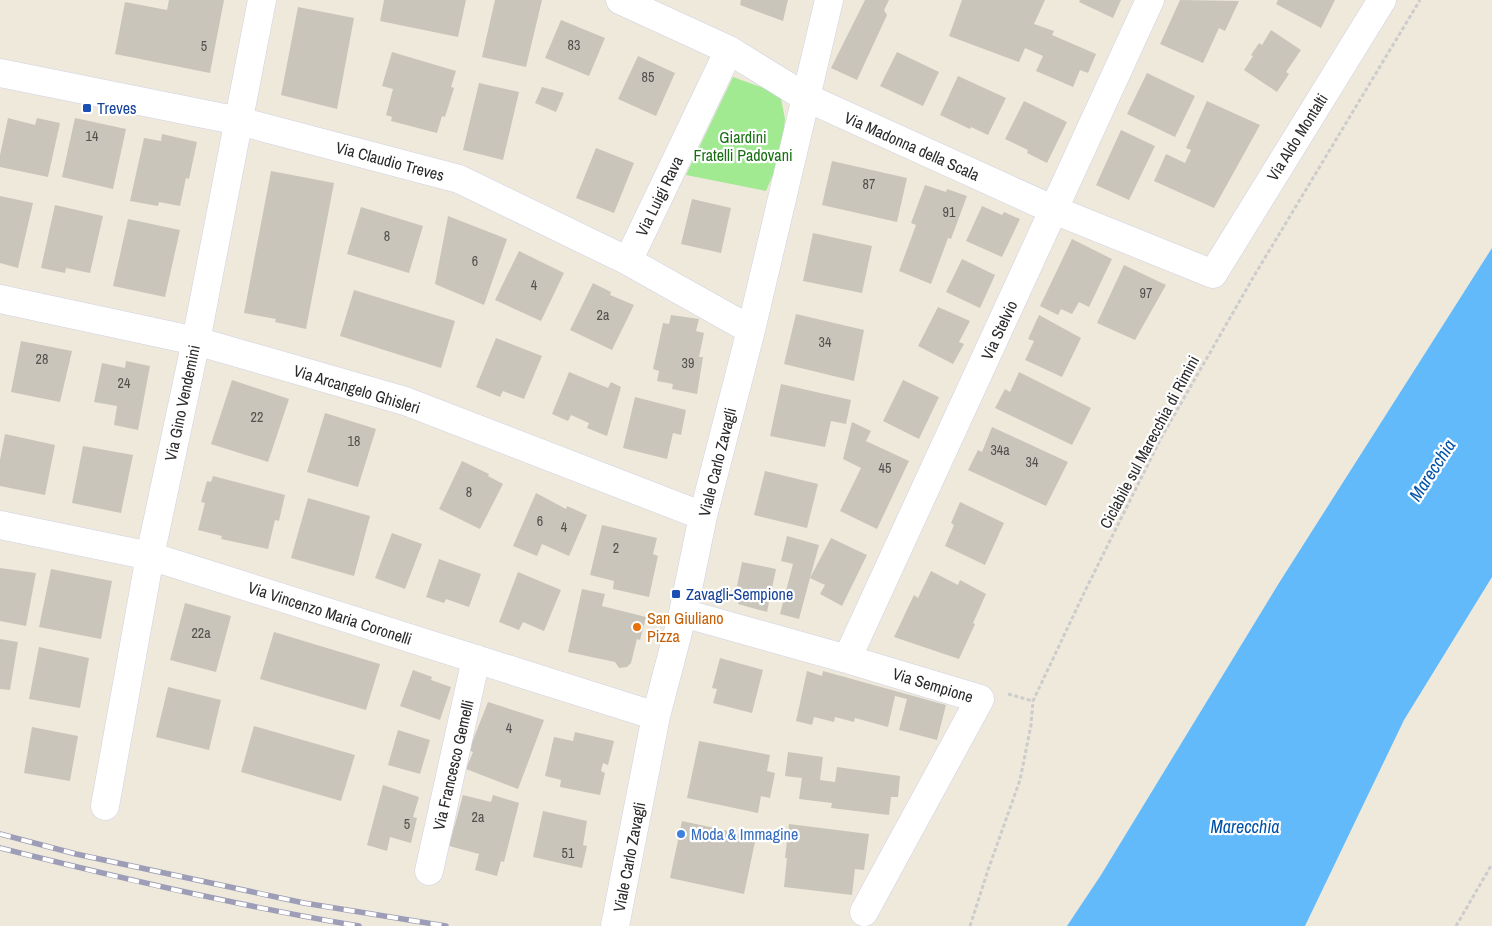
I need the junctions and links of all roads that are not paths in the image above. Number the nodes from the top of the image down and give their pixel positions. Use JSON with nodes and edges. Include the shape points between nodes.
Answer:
{"nodes":[{"id":1,"x":262,"y":0,"type":"edge"},
{"id":2,"x":620,"y":0,"type":"edge"},
{"id":3,"x":829,"y":0,"type":"edge"},
{"id":4,"x":1150,"y":0,"type":"edge"},
{"id":5,"x":1382,"y":0,"type":"edge"},
{"id":6,"x":729,"y":50,"type":"junction"},
{"id":7,"x":0,"y":74,"type":"edge"},
{"id":8,"x":805,"y":97,"type":"junction"},
{"id":9,"x":239,"y":121,"type":"junction"},
{"id":10,"x":1054,"y":210,"type":"junction"},
{"id":11,"x":628,"y":261,"type":"junction"},
{"id":12,"x":1213,"y":274,"type":"joint"},
{"id":13,"x":0,"y":299,"type":"edge"},
{"id":14,"x":751,"y":330,"type":"junction"},
{"id":15,"x":196,"y":341,"type":"junction"},
{"id":16,"x":703,"y":516,"type":"junction"},
{"id":17,"x":0,"y":525,"type":"edge"},
{"id":18,"x":150,"y":556,"type":"junction"},
{"id":19,"x":683,"y":612,"type":"junction"},
{"id":20,"x":476,"y":659,"type":"junction"},
{"id":21,"x":847,"y":659,"type":"junction"},
{"id":22,"x":656,"y":716,"type":"junction"},
{"id":23,"x":105,"y":806,"type":"dead end"},
{"id":24,"x":429,"y":872,"type":"dead end"},
{"id":25,"x":864,"y":912,"type":"dead end"},
{"id":26,"x":615,"y":926,"type":"edge"}],
"edges":[{"from":1,"to":9,"type":"street","name":"Via Gino Vendemini"},
{"from":2,"to":6,"type":"street","name":"Via Madonna della Scala"},
{"from":3,"to":8,"type":"street","name":"Viale Carlo Zavagli"},
{"from":4,"to":10,"type":"street","name":"Via Stelvio"},
{"from":5,"to":12,"type":"street","name":"Via Aldo Montalti"},
{"from":6,"to":8,"type":"street","name":"Via Madonna della Scala"},
{"from":6,"to":11,"type":"street","name":"Via Luigi Rava"},
{"from":7,"to":9,"type":"street","name":"Via Claudio Treves"},
{"from":8,"to":10,"type":"street","name":"Via Madonna della Scala"},
{"from":8,"to":14,"type":"street","name":"Viale Carlo Zavagli"},
{"from":9,"to":11,"type":"street","name":"Via Claudio Treves","via":[[459,179]]},
{"from":9,"to":15,"type":"street","name":"Via Gino Vendemini"},
{"from":10,"to":12,"type":"street","name":"Via Madonna della Scala"},
{"from":10,"to":21,"type":"street","name":"Via Stelvio"},
{"from":11,"to":14,"type":"street","name":"Via Claudio Treves"},
{"from":13,"to":15,"type":"street","name":"Via Arcangelo Ghisleri"},
{"from":14,"to":16,"type":"street","name":"Viale Carlo Zavagli"},
{"from":15,"to":16,"type":"street","name":"Via Arcangelo Ghisleri","via":[[405,401]]},
{"from":15,"to":18,"type":"street","name":"Via Gino Vendemini"},
{"from":16,"to":19,"type":"street","name":"Viale Carlo Zavagli"},
{"from":17,"to":18,"type":"street","name":"Via Vincenzo Maria Coronelli"},
{"from":18,"to":20,"type":"street","name":"Via Vincenzo Maria Coronelli"},
{"from":18,"to":23,"type":"street","name":"Via Gino Vendemini"},
{"from":19,"to":21,"type":"street","name":"Via Sempione"},
{"from":19,"to":22,"type":"street","name":"Viale Carlo Zavagli"},
{"from":20,"to":22,"type":"street","name":"Via Vincenzo Maria Coronelli"},
{"from":20,"to":24,"type":"street","name":"Via Francesco Gemelli"},
{"from":21,"to":25,"type":"street","name":"Via Sempione","via":[[980,699]]},
{"from":22,"to":26,"type":"street","name":"Viale Carlo Zavagli"}]}
